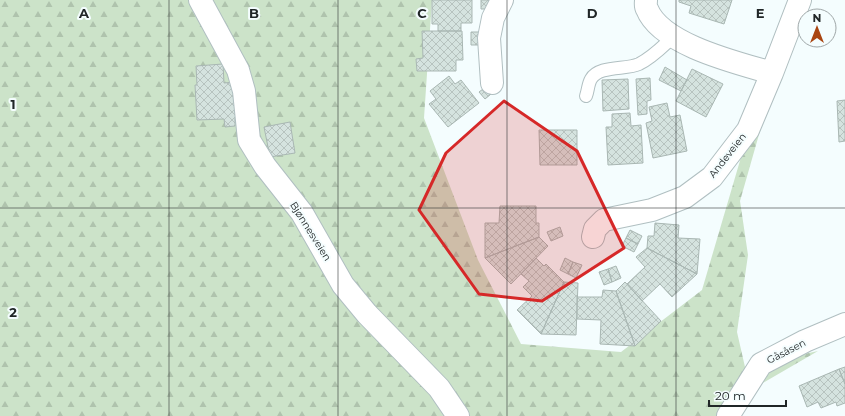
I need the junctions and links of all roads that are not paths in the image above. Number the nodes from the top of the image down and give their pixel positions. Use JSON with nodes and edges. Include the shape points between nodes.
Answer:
{"nodes":[{"id":1,"x":200,"y":0,"type":"edge"},
{"id":2,"x":502,"y":0,"type":"edge"},
{"id":3,"x":646,"y":0,"type":"edge"},
{"id":4,"x":800,"y":0,"type":"edge"},
{"id":5,"x":673,"y":37,"type":"junction"},
{"id":6,"x":772,"y":73,"type":"junction"},
{"id":7,"x":492,"y":83,"type":"dead end"},
{"id":8,"x":586,"y":96,"type":"dead end"},
{"id":9,"x":593,"y":237,"type":"dead end"},
{"id":10,"x":845,"y":324,"type":"edge"},
{"id":11,"x":458,"y":416,"type":"edge"},
{"id":12,"x":728,"y":416,"type":"edge"}],
"edges":[{"from":1,"to":11,"type":"street","name":"Bjønnesveien","via":[[238,70],[244,91],[249,140],[265,166],[302,213],[343,285],[366,314],[439,388]]},
{"from":2,"to":7,"type":"street","via":[[493,18],[489,38]]},
{"from":3,"to":5,"type":"street","via":[[646,8],[654,22]]},
{"from":4,"to":6,"type":"street","name":"Andeveien"},
{"from":5,"to":6,"type":"street","via":[[712,55]]},
{"from":5,"to":8,"type":"lane","via":[[650,58],[638,65],[595,73],[590,80]]},
{"from":6,"to":9,"type":"street","name":"Andeveien","via":[[748,130],[712,177],[685,197],[652,210],[604,220],[595,229]]},
{"from":10,"to":12,"type":"street","name":"Gåsåsen","via":[[761,364]]}]}
